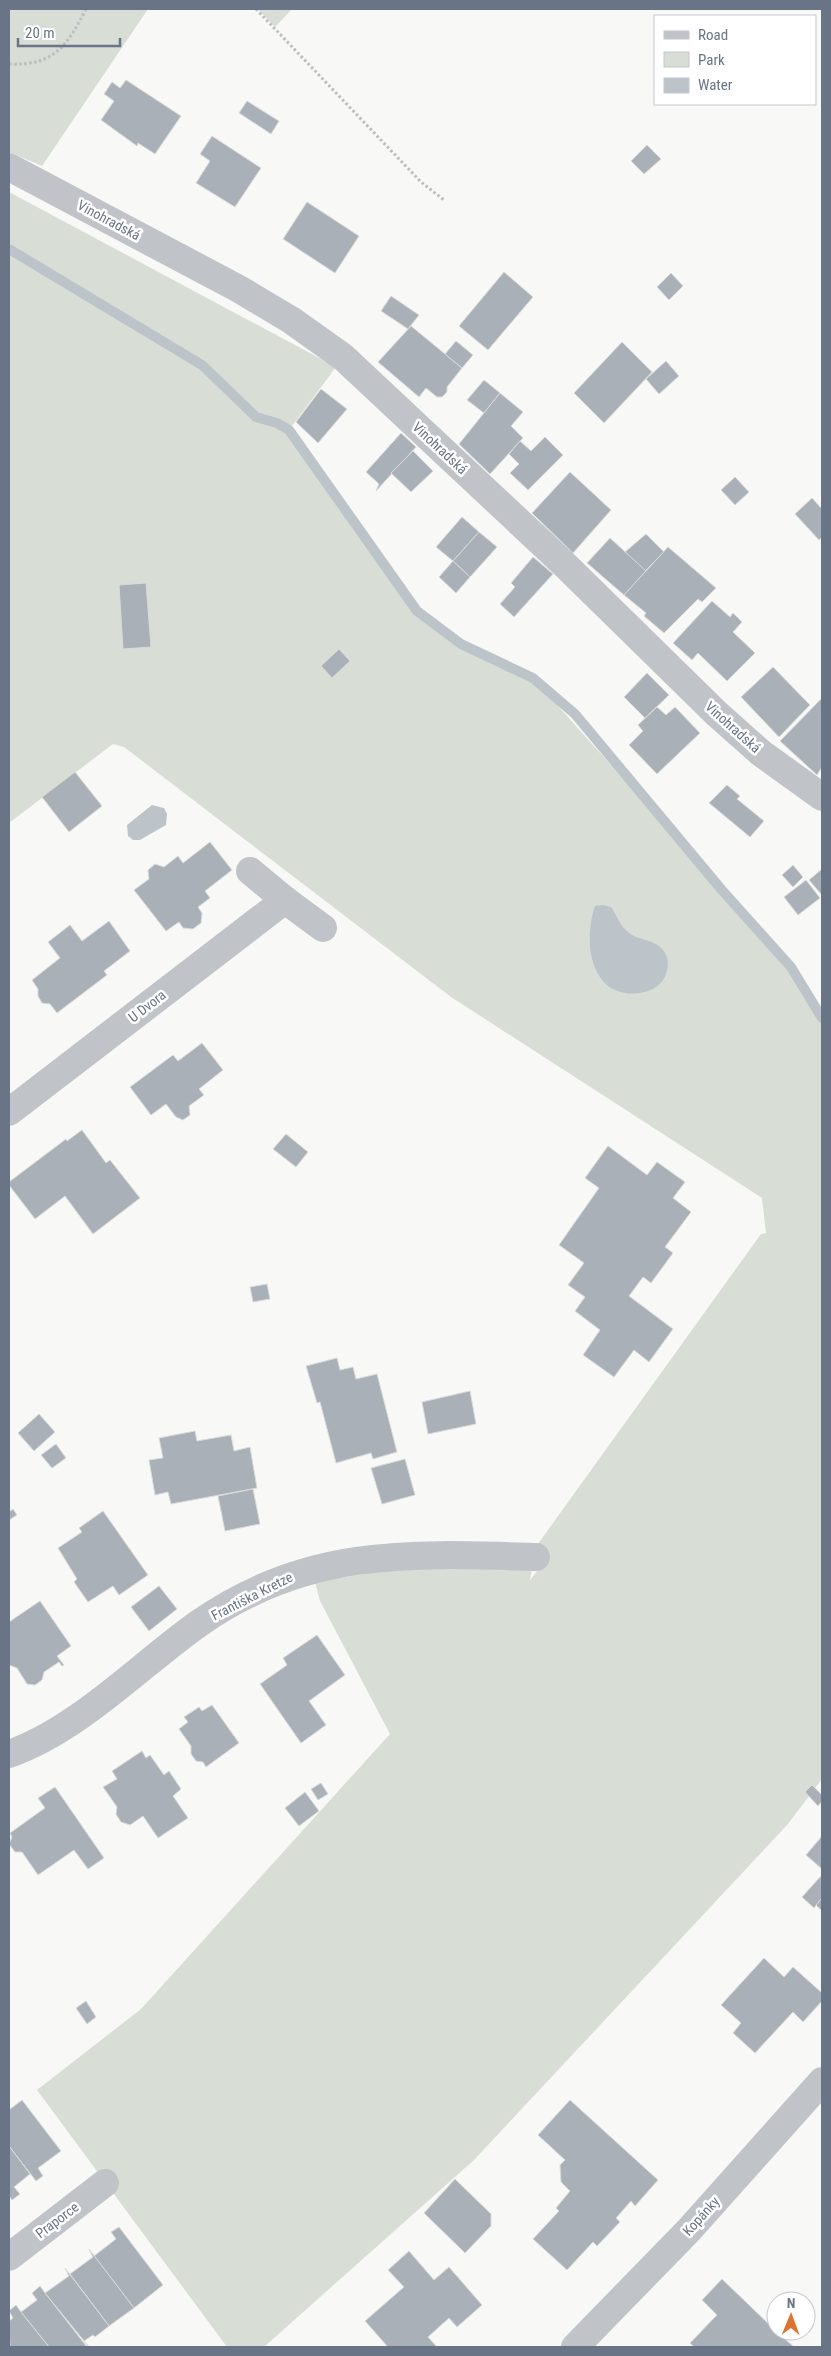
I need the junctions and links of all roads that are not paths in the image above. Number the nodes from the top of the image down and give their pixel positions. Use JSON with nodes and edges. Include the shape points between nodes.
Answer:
{"nodes":[{"id":1,"x":9,"y":167,"type":"edge"},
{"id":2,"x":822,"y":797,"type":"edge"},
{"id":3,"x":250,"y":871,"type":"dead end"},
{"id":4,"x":285,"y":900,"type":"junction"},
{"id":5,"x":323,"y":928,"type":"dead end"},
{"id":6,"x":9,"y":1112,"type":"edge"},
{"id":7,"x":536,"y":1557,"type":"dead end"},
{"id":8,"x":9,"y":1754,"type":"edge"},
{"id":9,"x":822,"y":2081,"type":"edge"},
{"id":10,"x":105,"y":2183,"type":"dead end"},
{"id":11,"x":9,"y":2257,"type":"edge"},
{"id":12,"x":575,"y":2347,"type":"edge"}],
"edges":[{"from":1,"to":2,"type":"street","name":"Vinohradská","via":[[239,289],[291,320],[343,357],[563,562],[716,713],[761,753]]},
{"from":3,"to":4,"type":"street"},
{"from":4,"to":5,"type":"street"},
{"from":4,"to":6,"type":"street","name":"U Dvora"},
{"from":7,"to":8,"type":"street","name":"Františka Kretze","via":[[395,1556],[354,1560],[281,1578],[199,1624],[73,1720]]},
{"from":9,"to":12,"type":"street","name":"Kopánky","via":[[689,2230]]},
{"from":10,"to":11,"type":"street","name":"Praporce"}]}
